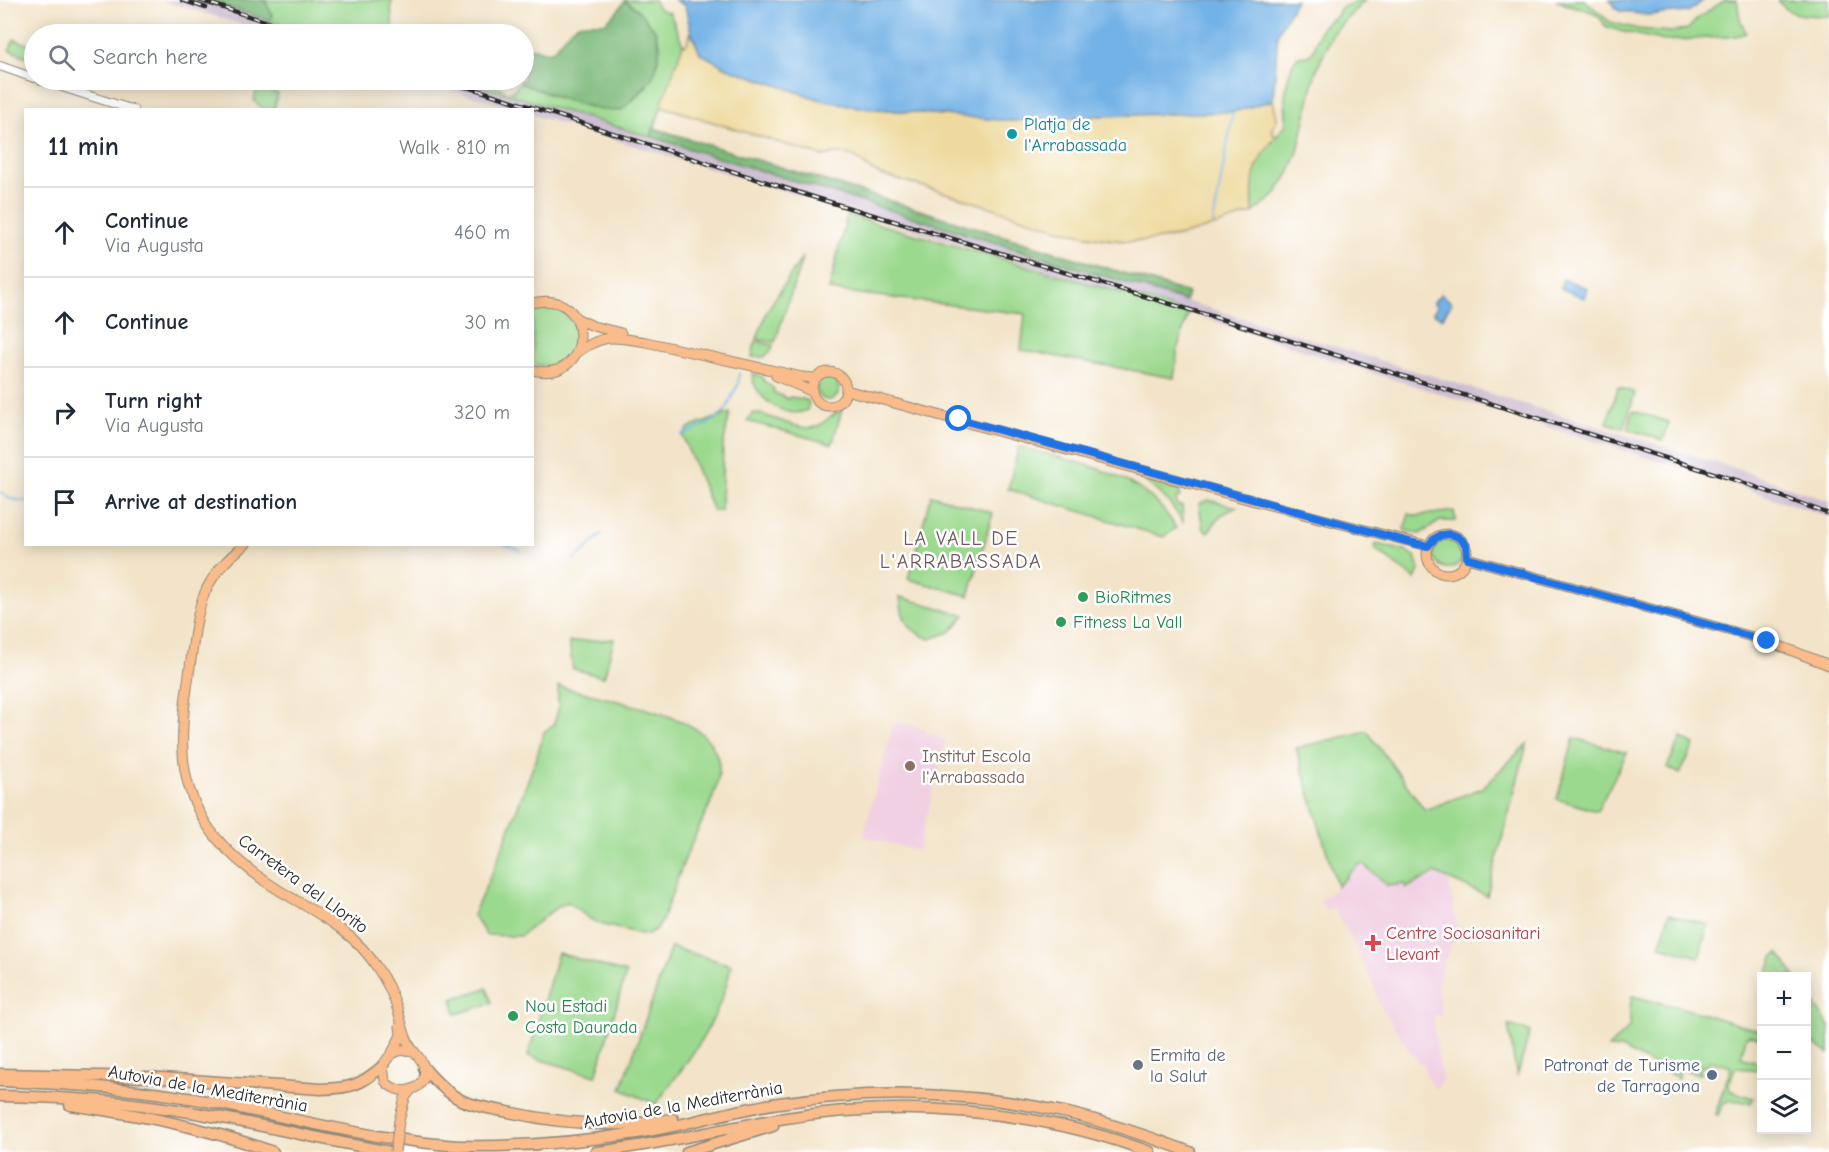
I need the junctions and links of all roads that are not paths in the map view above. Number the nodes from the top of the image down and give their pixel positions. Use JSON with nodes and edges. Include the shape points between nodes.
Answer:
{"nodes":[{"id":1,"x":0,"y":66,"type":"edge"},
{"id":2,"x":24,"y":74,"type":"edge"},
{"id":3,"x":71,"y":90,"type":"edge"},
{"id":4,"x":128,"y":108,"type":"edge"},
{"id":5,"x":536,"y":300,"type":"edge"},
{"id":6,"x":576,"y":318,"type":"junction"},
{"id":7,"x":646,"y":342,"type":"junction"},
{"id":8,"x":578,"y":352,"type":"junction"},
{"id":9,"x":756,"y":368,"type":"junction"},
{"id":10,"x":534,"y":370,"type":"edge"},
{"id":11,"x":815,"y":378,"type":"junction"},
{"id":12,"x":846,"y":390,"type":"junction"},
{"id":13,"x":811,"y":391,"type":"junction"},
{"id":14,"x":244,"y":546,"type":"edge"},
{"id":15,"x":1428,"y":546,"type":"junction"},
{"id":16,"x":1467,"y":558,"type":"junction"},
{"id":17,"x":1829,"y":665,"type":"edge"},
{"id":18,"x":400,"y":1018,"type":"junction"},
{"id":19,"x":412,"y":1051,"type":"junction"},
{"id":20,"x":392,"y":1053,"type":"junction"},
{"id":21,"x":383,"y":1066,"type":"junction"},
{"id":22,"x":424,"y":1068,"type":"junction"},
{"id":23,"x":0,"y":1074,"type":"edge"},
{"id":24,"x":0,"y":1081,"type":"edge"},
{"id":25,"x":390,"y":1086,"type":"junction"},
{"id":26,"x":411,"y":1090,"type":"junction"},
{"id":27,"x":0,"y":1096,"type":"edge"},
{"id":28,"x":24,"y":1097,"type":"junction"},
{"id":29,"x":951,"y":1111,"type":"junction"},
{"id":30,"x":719,"y":1115,"type":"junction"},
{"id":31,"x":399,"y":1117,"type":"junction"},
{"id":32,"x":273,"y":1152,"type":"edge"},
{"id":33,"x":393,"y":1152,"type":"edge"},
{"id":34,"x":596,"y":1152,"type":"edge"},
{"id":35,"x":687,"y":1152,"type":"edge"},
{"id":36,"x":1150,"y":1152,"type":"edge"},
{"id":37,"x":1190,"y":1152,"type":"edge"}],
"edges":[{"from":1,"to":2,"type":"street"},
{"from":3,"to":4,"type":"street"},
{"from":5,"to":6,"type":"main road","via":[[555,301]]},
{"from":6,"to":7,"type":"main road"},
{"from":6,"to":8,"type":"main road","via":[[581,340]]},
{"from":7,"to":8,"type":"main road","via":[[609,337]]},
{"from":7,"to":9,"type":"main road"},
{"from":8,"to":10,"type":"main road","via":[[560,369]]},
{"from":9,"to":11,"type":"main road"},
{"from":9,"to":13,"type":"main road"},
{"from":11,"to":12,"type":"main road","via":[[824,372],[836,373]]},
{"from":11,"to":13,"type":"main road"},
{"from":12,"to":13,"type":"main road","via":[[840,403],[829,407],[816,401]]},
{"from":12,"to":15,"type":"main road"},
{"from":14,"to":18,"type":"main road","name":"Carretera del Llorito","via":[[208,584],[196,622],[183,717],[183,754],[193,798],[211,832],[237,861],[338,926],[362,947],[390,988]]},
{"from":15,"to":16,"type":"main road","via":[[1436,537],[1454,535],[1466,545]]},
{"from":15,"to":16,"type":"main road","via":[[1429,564],[1441,573],[1459,571]]},
{"from":16,"to":17,"type":"main road","via":[[1767,641]]},
{"from":18,"to":19,"type":"main road","name":"Carretera del Llorito"},
{"from":18,"to":20,"type":"main road","name":"Carretera del Llorito","via":[[401,1035]]},
{"from":19,"to":20,"type":"main road"},
{"from":19,"to":22,"type":"main road"},
{"from":20,"to":21,"type":"main road"},
{"from":21,"to":23,"type":"highway","via":[[347,1089],[148,1077]]},
{"from":21,"to":25,"type":"main road","via":[[382,1073]]},
{"from":22,"to":26,"type":"main road","via":[[421,1082]]},
{"from":22,"to":30,"type":"highway","via":[[444,1089],[465,1101],[541,1119],[624,1125]]},
{"from":24,"to":30,"type":"highway","name":"Autovia de la Mediterrània","via":[[146,1092],[355,1132],[456,1146],[560,1143],[639,1133]]},
{"from":25,"to":26,"type":"main road","via":[[404,1092]]},
{"from":25,"to":31,"type":"main road"},
{"from":26,"to":31,"type":"main road"},
{"from":27,"to":28,"type":"highway","name":"Autovia de la Mediterrània"},
{"from":28,"to":32,"type":"highway","via":[[191,1126]]},
{"from":28,"to":33,"type":"highway","name":"Autovia de la Mediterrània","via":[[143,1105]]},
{"from":29,"to":34,"type":"highway","name":"Autovia de la Mediterrània","via":[[838,1111],[778,1119],[644,1147]]},
{"from":29,"to":35,"type":"highway","via":[[838,1117],[778,1125]]},
{"from":29,"to":36,"type":"highway","name":"Autovia de la Mediterrània","via":[[1002,1115],[1059,1126]]},
{"from":30,"to":37,"type":"highway","name":"Autovia de la Mediterrània","via":[[834,1097],[956,1097],[1068,1113]]},
{"from":31,"to":33,"type":"main road","bridge":true}]}
